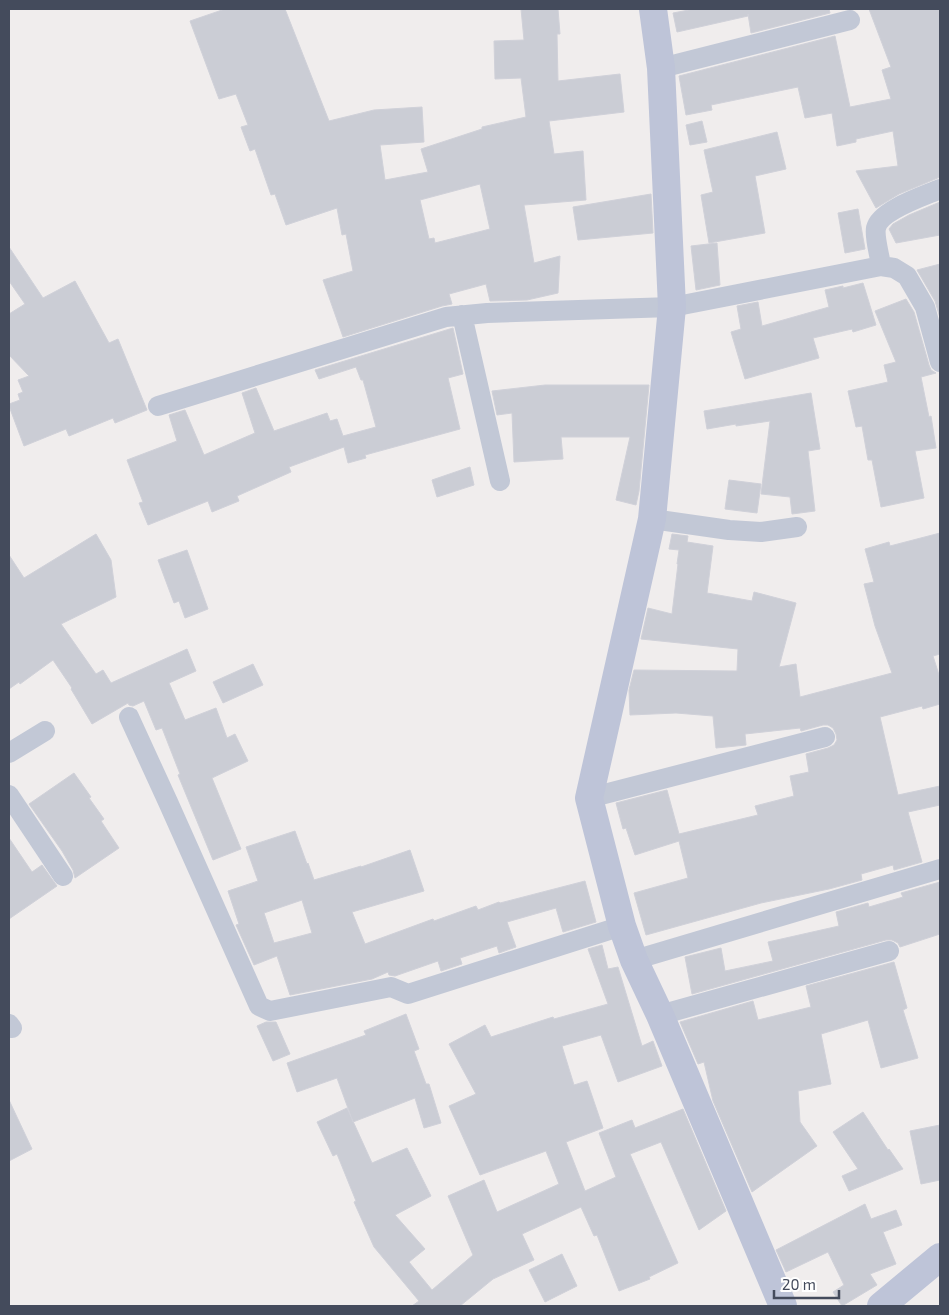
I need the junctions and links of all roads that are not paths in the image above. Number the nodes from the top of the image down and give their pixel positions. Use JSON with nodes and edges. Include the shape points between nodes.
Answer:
{"nodes":[{"id":1,"x":653,"y":9,"type":"edge"},
{"id":2,"x":850,"y":20,"type":"dead end"},
{"id":3,"x":661,"y":68,"type":"junction"},
{"id":4,"x":940,"y":189,"type":"edge"},
{"id":5,"x":881,"y":266,"type":"junction"},
{"id":6,"x":672,"y":308,"type":"junction"},
{"id":7,"x":462,"y":315,"type":"junction"},
{"id":8,"x":940,"y":362,"type":"edge"},
{"id":9,"x":158,"y":406,"type":"dead end"},
{"id":10,"x":500,"y":481,"type":"dead end"},
{"id":11,"x":652,"y":519,"type":"junction"},
{"id":12,"x":797,"y":528,"type":"dead end"},
{"id":13,"x":129,"y":717,"type":"dead end"},
{"id":14,"x":45,"y":731,"type":"dead end"},
{"id":15,"x":825,"y":737,"type":"dead end"},
{"id":16,"x":9,"y":753,"type":"edge"},
{"id":17,"x":9,"y":795,"type":"edge"},
{"id":18,"x":589,"y":798,"type":"junction"},
{"id":19,"x":940,"y":869,"type":"edge"},
{"id":20,"x":63,"y":876,"type":"dead end"},
{"id":21,"x":622,"y":926,"type":"junction"},
{"id":22,"x":889,"y":951,"type":"dead end"},
{"id":23,"x":634,"y":960,"type":"junction"},
{"id":24,"x":660,"y":1015,"type":"junction"},
{"id":25,"x":940,"y":1257,"type":"edge"},
{"id":26,"x":783,"y":1306,"type":"edge"},
{"id":27,"x":881,"y":1306,"type":"edge"}],
"edges":[{"from":1,"to":3,"type":"main road"},
{"from":2,"to":3,"type":"street"},
{"from":3,"to":6,"type":"main road"},
{"from":4,"to":5,"type":"street","via":[[887,213],[879,220],[875,230]]},
{"from":5,"to":6,"type":"street"},
{"from":5,"to":8,"type":"street","via":[[894,268],[907,276],[925,307]]},
{"from":6,"to":7,"type":"street"},
{"from":6,"to":11,"type":"main road"},
{"from":7,"to":9,"type":"street","via":[[436,320]]},
{"from":7,"to":10,"type":"street"},
{"from":11,"to":12,"type":"street","via":[[761,532]]},
{"from":11,"to":18,"type":"main road"},
{"from":13,"to":21,"type":"street","via":[[259,1006],[270,1010],[391,987],[408,994]]},
{"from":14,"to":16,"type":"street"},
{"from":15,"to":18,"type":"street"},
{"from":17,"to":20,"type":"street"},
{"from":18,"to":21,"type":"main road"},
{"from":19,"to":23,"type":"street"},
{"from":21,"to":23,"type":"main road"},
{"from":22,"to":24,"type":"street"},
{"from":23,"to":24,"type":"main road"},
{"from":24,"to":26,"type":"main road"},
{"from":25,"to":27,"type":"main road"}]}
